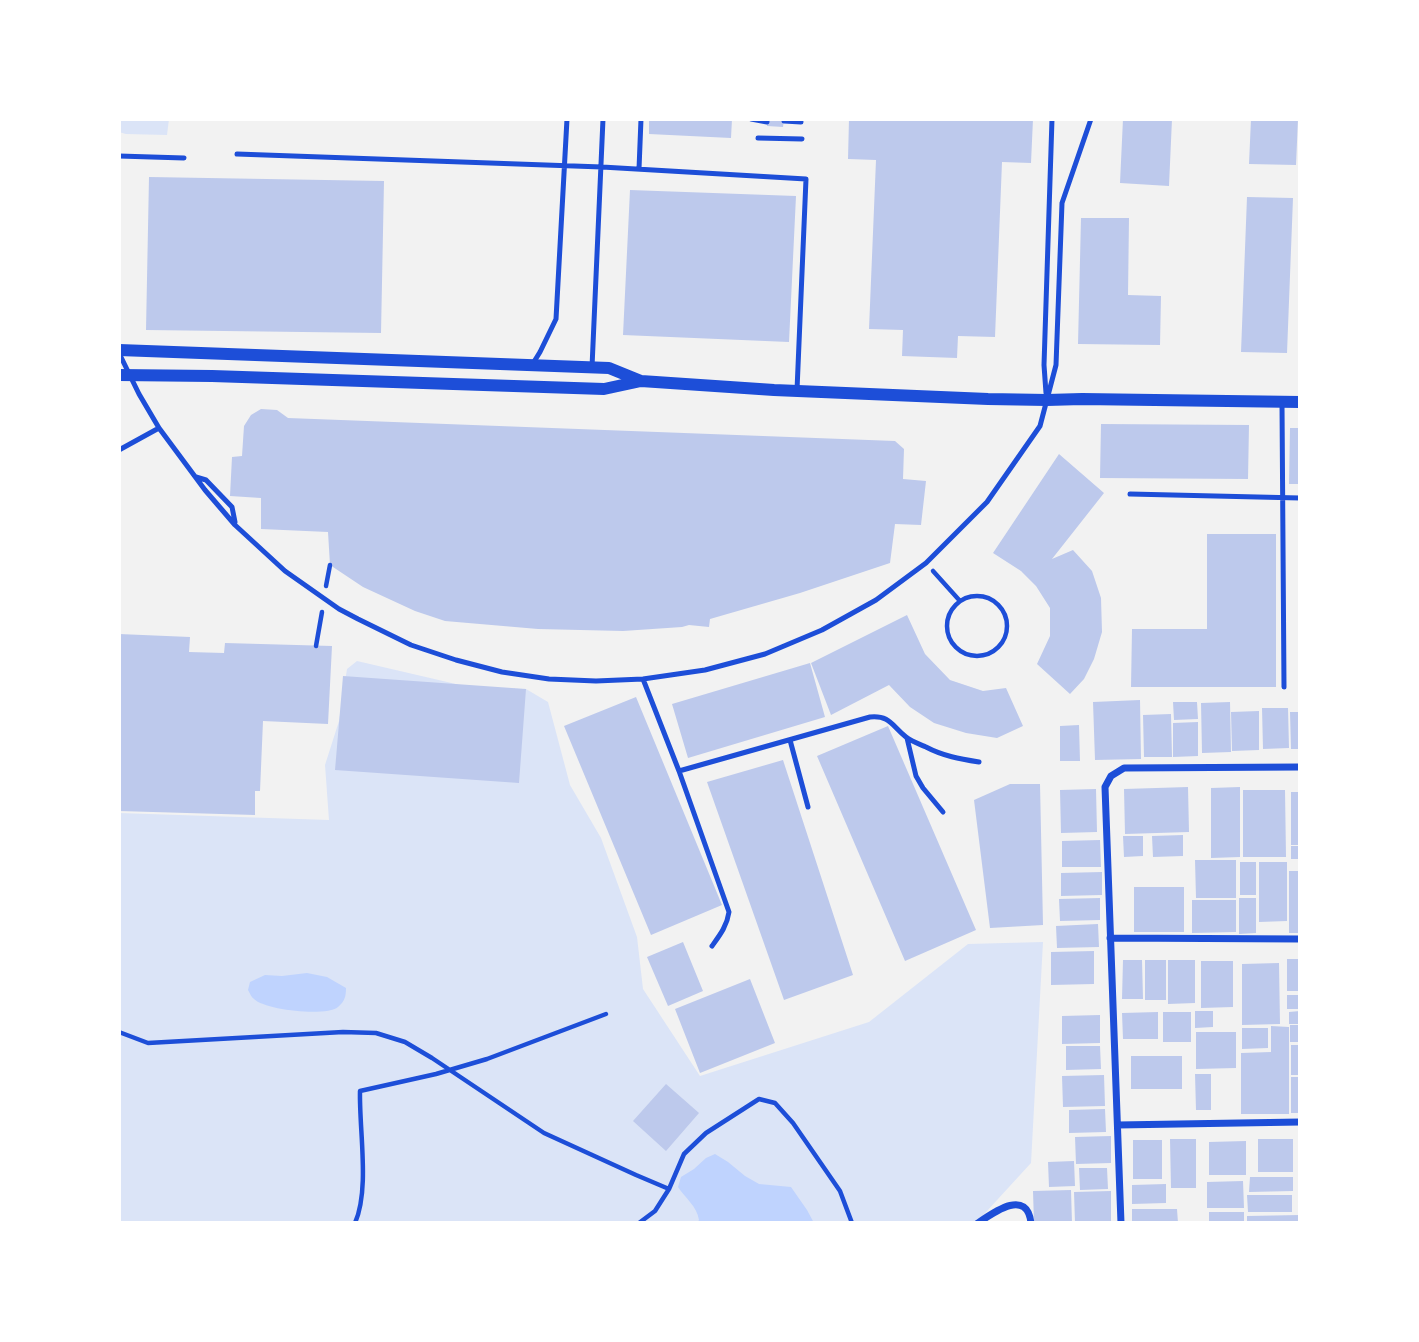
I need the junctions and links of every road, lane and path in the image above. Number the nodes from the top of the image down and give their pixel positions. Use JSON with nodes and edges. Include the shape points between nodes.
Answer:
{"nodes":[{"id":1,"x":567,"y":119,"type":"edge"},
{"id":2,"x":603,"y":119,"type":"edge"},
{"id":3,"x":641,"y":119,"type":"edge"},
{"id":4,"x":751,"y":119,"type":"edge"},
{"id":5,"x":1052,"y":119,"type":"edge"},
{"id":6,"x":1091,"y":119,"type":"edge"},
{"id":7,"x":783,"y":121,"type":"dead end"},
{"id":8,"x":767,"y":122,"type":"dead end"},
{"id":9,"x":801,"y":122,"type":"dead end"},
{"id":10,"x":758,"y":138,"type":"dead end"},
{"id":11,"x":802,"y":139,"type":"dead end"},
{"id":12,"x":237,"y":154,"type":"dead end"},
{"id":13,"x":119,"y":156,"type":"edge"},
{"id":14,"x":184,"y":158,"type":"dead end"},
{"id":15,"x":566,"y":166,"type":"junction"},
{"id":16,"x":602,"y":167,"type":"junction"},
{"id":17,"x":639,"y":169,"type":"junction"},
{"id":18,"x":1050,"y":202,"type":"junction"},
{"id":19,"x":1062,"y":203,"type":"junction"},
{"id":20,"x":119,"y":352,"type":"edge"},
{"id":21,"x":532,"y":365,"type":"junction"},
{"id":22,"x":592,"y":367,"type":"junction"},
{"id":23,"x":124,"y":375,"type":"edge"},
{"id":24,"x":642,"y":381,"type":"junction"},
{"id":25,"x":797,"y":390,"type":"junction"},
{"id":26,"x":1047,"y":400,"type":"junction"},
{"id":27,"x":1283,"y":401,"type":"junction"},
{"id":28,"x":1300,"y":402,"type":"edge"},
{"id":29,"x":159,"y":428,"type":"junction"},
{"id":30,"x":119,"y":450,"type":"edge"},
{"id":31,"x":1130,"y":494,"type":"dead end"},
{"id":32,"x":1283,"y":498,"type":"junction"},
{"id":33,"x":1300,"y":498,"type":"edge"},
{"id":34,"x":926,"y":563,"type":"junction"},
{"id":35,"x":960,"y":601,"type":"junction"},
{"id":36,"x":319,"y":630,"type":"dead end"},
{"id":37,"x":316,"y":646,"type":"dead end"},
{"id":38,"x":643,"y":679,"type":"junction"},
{"id":39,"x":1284,"y":687,"type":"dead end"},
{"id":40,"x":907,"y":738,"type":"junction"},
{"id":41,"x":790,"y":740,"type":"junction"},
{"id":42,"x":979,"y":762,"type":"dead end"},
{"id":43,"x":1300,"y":767,"type":"edge"},
{"id":44,"x":679,"y":771,"type":"junction"},
{"id":45,"x":808,"y":807,"type":"dead end"},
{"id":46,"x":943,"y":812,"type":"dead end"},
{"id":47,"x":1110,"y":939,"type":"junction"},
{"id":48,"x":1300,"y":939,"type":"edge"},
{"id":49,"x":712,"y":946,"type":"dead end"},
{"id":50,"x":606,"y":1014,"type":"dead end"},
{"id":51,"x":119,"y":1032,"type":"edge"},
{"id":52,"x":451,"y":1070,"type":"junction"},
{"id":53,"x":1300,"y":1122,"type":"edge"},
{"id":54,"x":1118,"y":1125,"type":"junction"},
{"id":55,"x":670,"y":1189,"type":"junction"},
{"id":56,"x":355,"y":1223,"type":"edge"},
{"id":57,"x":639,"y":1223,"type":"edge"},
{"id":58,"x":852,"y":1223,"type":"edge"},
{"id":59,"x":978,"y":1223,"type":"edge"},
{"id":60,"x":1031,"y":1223,"type":"edge"},
{"id":61,"x":1121,"y":1223,"type":"edge"}],
"edges":[{"from":1,"to":15,"type":"lane"},
{"from":2,"to":16,"type":"lane"},
{"from":3,"to":17,"type":"lane"},
{"from":4,"to":8,"type":"lane"},
{"from":5,"to":18,"type":"lane"},
{"from":6,"to":19,"type":"lane"},
{"from":7,"to":9,"type":"lane"},
{"from":10,"to":11,"type":"lane"},
{"from":12,"to":15,"type":"lane"},
{"from":13,"to":14,"type":"lane"},
{"from":15,"to":16,"type":"lane"},
{"from":15,"to":21,"type":"lane","via":[[556,319]]},
{"from":16,"to":17,"type":"lane"},
{"from":16,"to":22,"type":"lane"},
{"from":17,"to":25,"type":"lane","via":[[806,179]]},
{"from":18,"to":19,"type":"lane"},
{"from":18,"to":26,"type":"lane","via":[[1044,365]]},
{"from":19,"to":26,"type":"lane","via":[[1056,365]]},
{"from":20,"to":21,"type":"street"},
{"from":20,"to":23,"type":"lane"},
{"from":21,"to":22,"type":"street"},
{"from":22,"to":24,"type":"street","via":[[609,368]]},
{"from":23,"to":24,"type":"street","via":[[604,389]]},
{"from":23,"to":29,"type":"lane"},
{"from":24,"to":25,"type":"street"},
{"from":25,"to":26,"type":"street"},
{"from":26,"to":27,"type":"street"},
{"from":26,"to":34,"type":"lane","via":[[1040,426],[987,502]]},
{"from":27,"to":28,"type":"street"},
{"from":27,"to":32,"type":"lane"},
{"from":29,"to":30,"type":"lane"},
{"from":29,"to":38,"type":"lane","via":[[195,477],[206,480],[232,507],[235,525],[285,570],[340,609],[411,645],[491,669],[549,679]]},
{"from":31,"to":32,"type":"lane"},
{"from":32,"to":33,"type":"lane"},
{"from":32,"to":39,"type":"lane"},
{"from":34,"to":35,"type":"path"},
{"from":34,"to":38,"type":"lane","via":[[876,600],[765,654],[705,670]]},
{"from":35,"to":35,"type":"path","via":[[990,598],[1004,612],[1008,632],[989,655],[960,652],[948,636],[948,617]]},
{"from":36,"to":37,"type":"path"},
{"from":38,"to":44,"type":"lane"},
{"from":40,"to":41,"type":"lane","via":[[880,716]]},
{"from":40,"to":42,"type":"lane","via":[[946,756]]},
{"from":40,"to":46,"type":"lane","via":[[916,776]]},
{"from":41,"to":44,"type":"lane"},
{"from":41,"to":45,"type":"lane"},
{"from":43,"to":47,"type":"street","via":[[1124,768],[1111,776],[1105,787]]},
{"from":44,"to":49,"type":"lane","via":[[729,912]]},
{"from":47,"to":48,"type":"street"},
{"from":47,"to":54,"type":"street"},
{"from":50,"to":52,"type":"path"},
{"from":51,"to":52,"type":"path","via":[[148,1043],[376,1033],[405,1042]]},
{"from":52,"to":55,"type":"path","via":[[544,1133]]},
{"from":52,"to":56,"type":"path","via":[[360,1091],[363,1191]]},
{"from":53,"to":54,"type":"street"},
{"from":54,"to":61,"type":"street"},
{"from":55,"to":57,"type":"path"},
{"from":55,"to":58,"type":"path","via":[[684,1154],[706,1133],[759,1099],[775,1103],[793,1123],[841,1191]]},
{"from":59,"to":60,"type":"street","via":[[1012,1205],[1025,1207]]}]}
